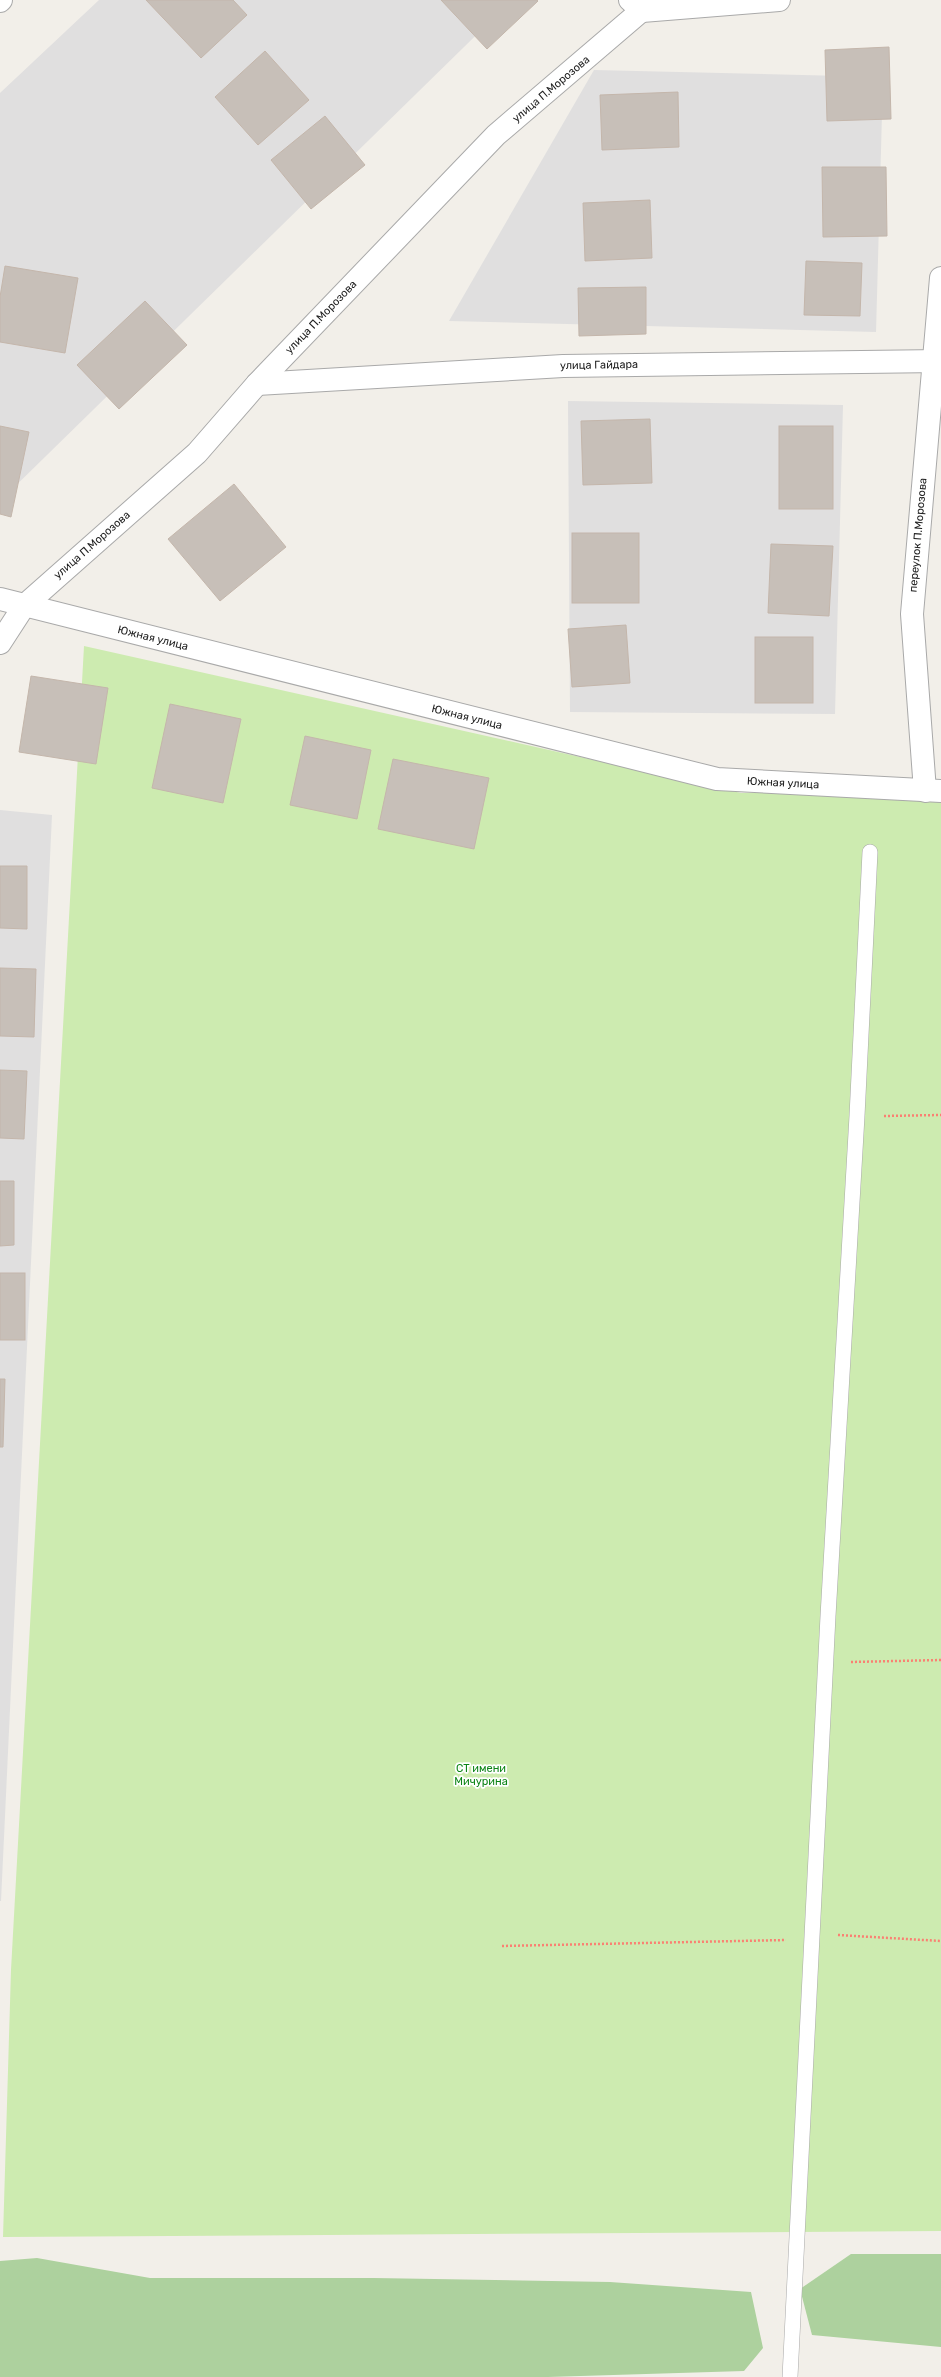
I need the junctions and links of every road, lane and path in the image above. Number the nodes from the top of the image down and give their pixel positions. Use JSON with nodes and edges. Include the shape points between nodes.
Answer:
{"nodes":[{"id":1,"x":779,"y":0,"type":"edge"},
{"id":2,"x":642,"y":4,"type":"edge"},
{"id":3,"x":941,"y":278,"type":"edge"},
{"id":4,"x":937,"y":361,"type":"edge"},
{"id":5,"x":257,"y":384,"type":"junction"},
{"id":6,"x":0,"y":599,"type":"edge"},
{"id":7,"x":24,"y":606,"type":"junction"},
{"id":8,"x":0,"y":643,"type":"edge"},
{"id":9,"x":933,"y":791,"type":"edge"},
{"id":10,"x":870,"y":852,"type":"dead end"},
{"id":11,"x":941,"y":1115,"type":"edge"},
{"id":12,"x":857,"y":1116,"type":"junction"},
{"id":13,"x":941,"y":1660,"type":"edge"},
{"id":14,"x":825,"y":1667,"type":"junction"},
{"id":15,"x":813,"y":1933,"type":"junction"},
{"id":16,"x":941,"y":1941,"type":"edge"},
{"id":17,"x":502,"y":1946,"type":"dead end"},
{"id":18,"x":790,"y":2377,"type":"edge"}],
"edges":[{"from":1,"to":2,"type":"street"},
{"from":2,"to":5,"type":"street","name":"улица П.Морозова","via":[[496,135]]},
{"from":3,"to":4,"type":"street","name":"переулок П.Морозова"},
{"from":4,"to":5,"type":"street","name":"улица Гайдара","via":[[563,366]]},
{"from":4,"to":9,"type":"street","name":"переулок П.Морозова","via":[[912,614]]},
{"from":5,"to":7,"type":"street","name":"улица П.Морозова","via":[[197,453]]},
{"from":6,"to":7,"type":"street","name":"Южная улица"},
{"from":7,"to":8,"type":"street","name":"улица П.Морозова"},
{"from":7,"to":9,"type":"street","name":"Южная улица","via":[[718,779]]},
{"from":10,"to":12,"type":"lane"},
{"from":11,"to":12,"type":"path"},
{"from":12,"to":14,"type":"lane"},
{"from":13,"to":14,"type":"path","via":[[860,1660]]},
{"from":14,"to":15,"type":"lane"},
{"from":15,"to":16,"type":"path"},
{"from":15,"to":17,"type":"path","via":[[788,1940]]},
{"from":15,"to":18,"type":"lane"}]}
